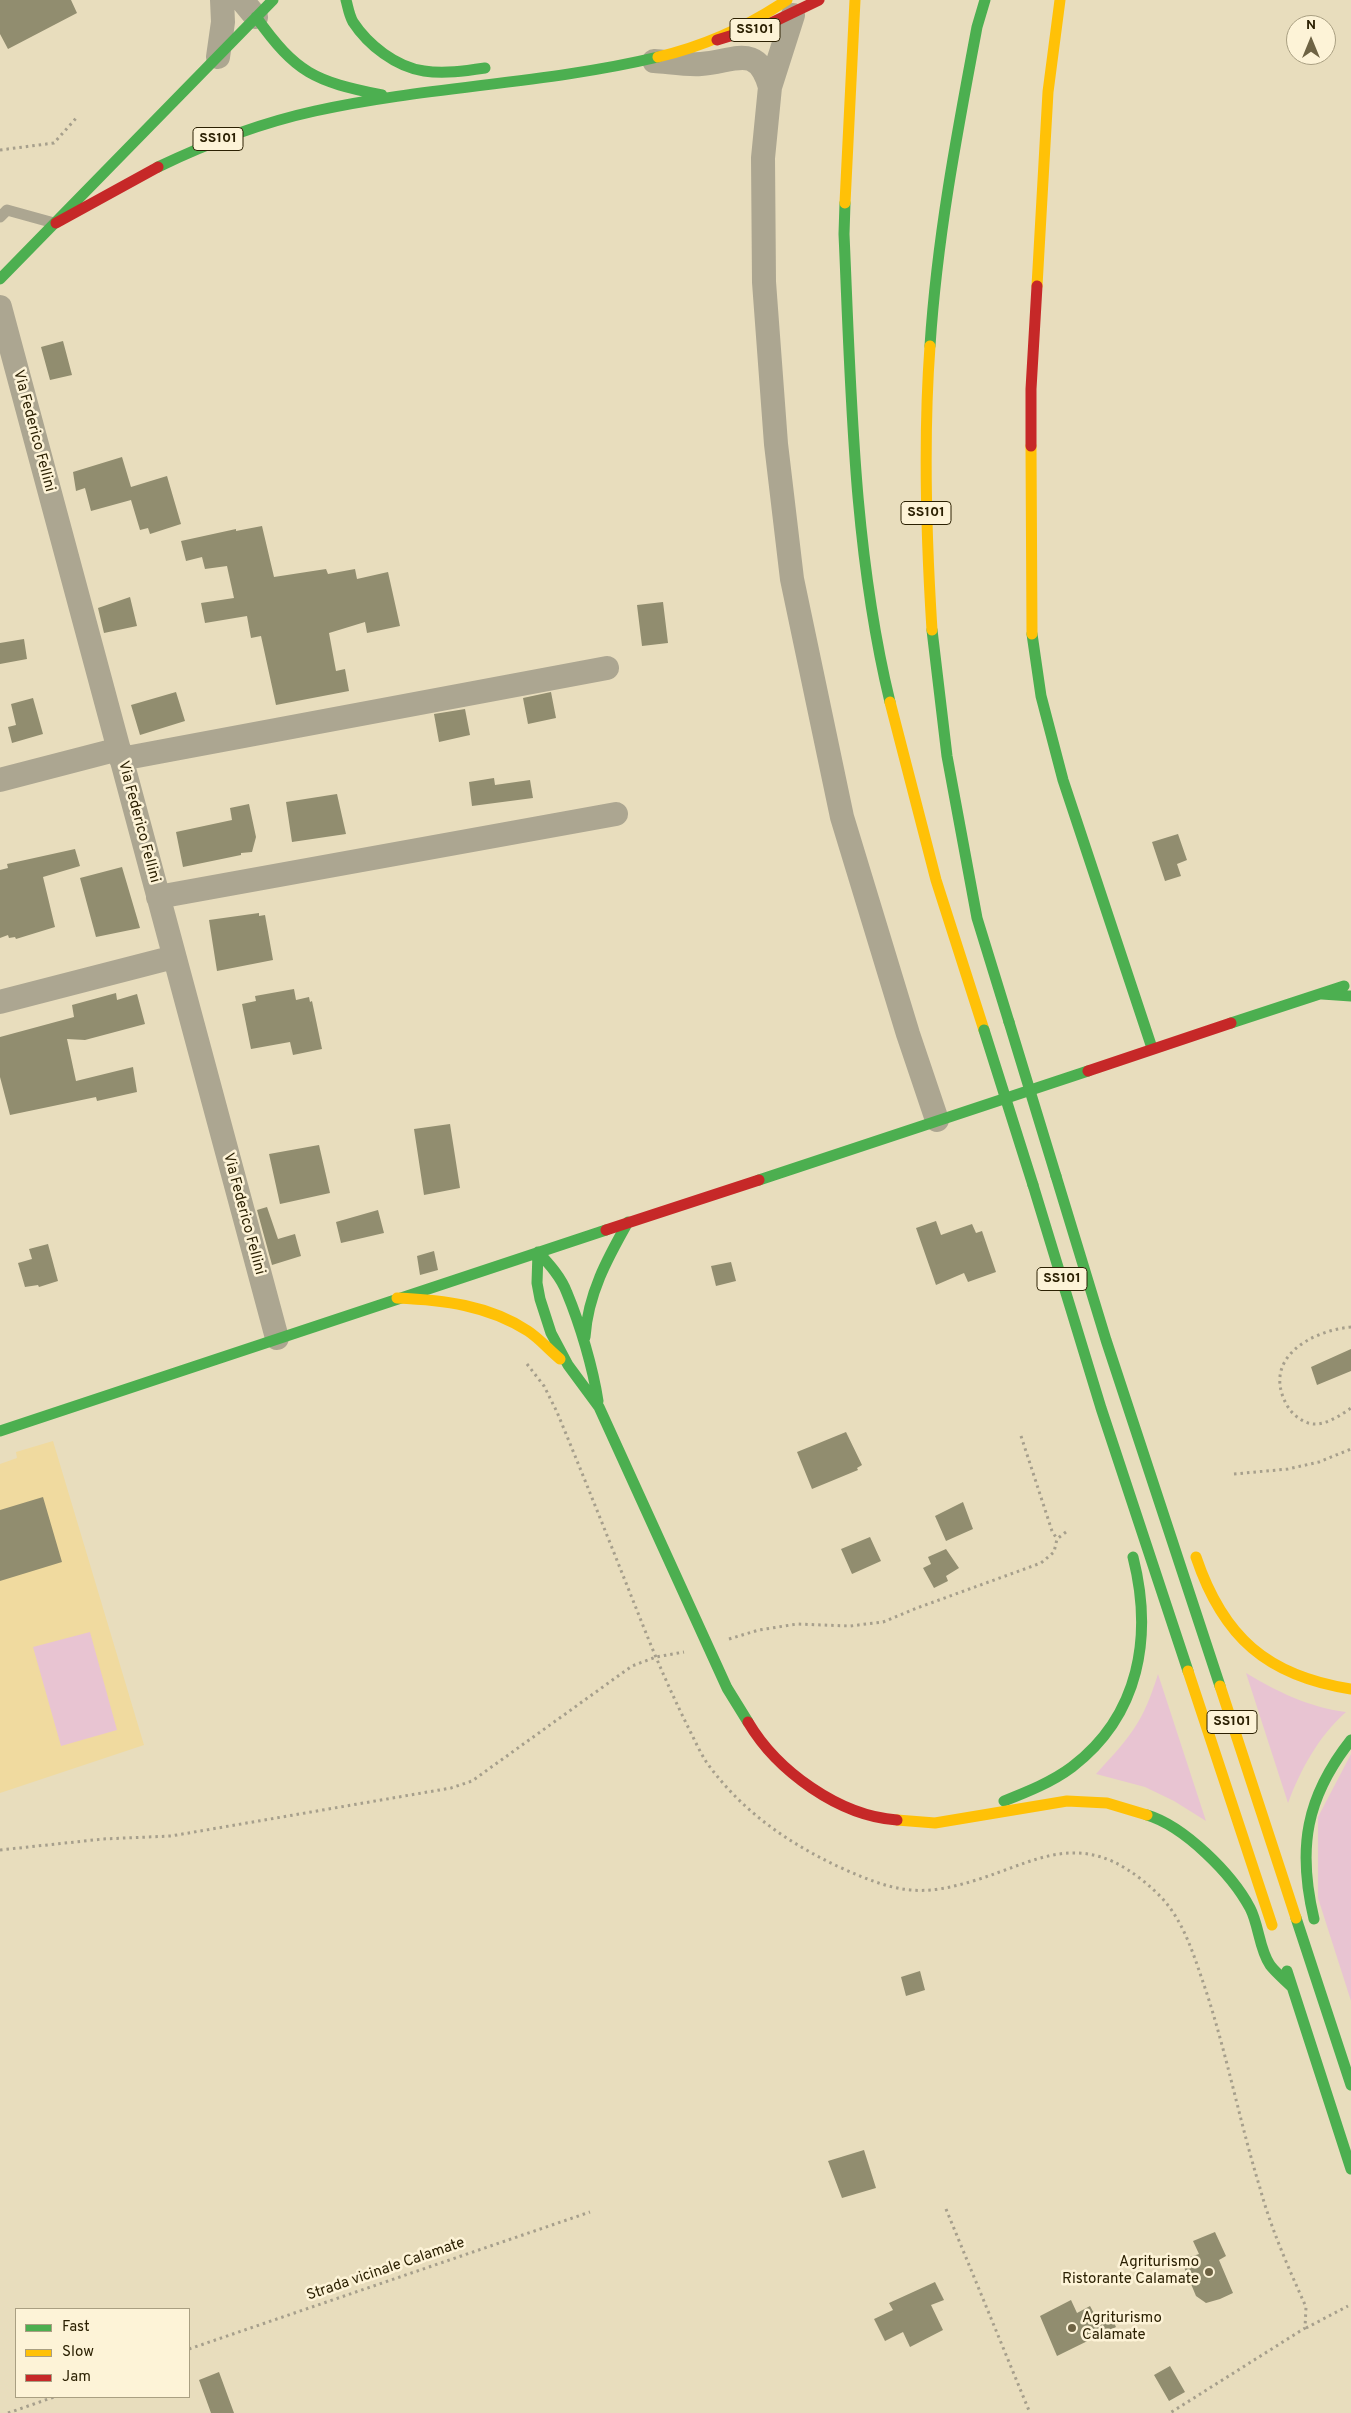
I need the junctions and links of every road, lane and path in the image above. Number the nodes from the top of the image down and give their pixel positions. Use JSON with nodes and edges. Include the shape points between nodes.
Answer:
{"nodes":[{"id":1,"x":222,"y":0,"type":"edge"},
{"id":2,"x":274,"y":0,"type":"edge"},
{"id":3,"x":346,"y":0,"type":"edge"},
{"id":4,"x":818,"y":0,"type":"edge"},
{"id":5,"x":855,"y":0,"type":"edge"},
{"id":6,"x":985,"y":0,"type":"edge"},
{"id":7,"x":1060,"y":0,"type":"edge"},
{"id":8,"x":249,"y":8,"type":"edge"},
{"id":9,"x":790,"y":8,"type":"edge"},
{"id":10,"x":717,"y":40,"type":"junction"},
{"id":11,"x":218,"y":57,"type":"junction"},
{"id":12,"x":649,"y":61,"type":"junction"},
{"id":13,"x":536,"y":80,"type":"junction"},
{"id":14,"x":770,"y":87,"type":"junction"},
{"id":15,"x":396,"y":98,"type":"junction"},
{"id":16,"x":78,"y":116,"type":"dead end"},
{"id":17,"x":0,"y":150,"type":"edge"},
{"id":18,"x":0,"y":217,"type":"edge"},
{"id":19,"x":56,"y":223,"type":"junction"},
{"id":20,"x":0,"y":279,"type":"edge"},
{"id":21,"x":0,"y":307,"type":"edge"},
{"id":22,"x":608,"y":668,"type":"dead end"},
{"id":23,"x":120,"y":754,"type":"junction"},
{"id":24,"x":0,"y":780,"type":"edge"},
{"id":25,"x":616,"y":814,"type":"dead end"},
{"id":26,"x":158,"y":897,"type":"junction"},
{"id":27,"x":174,"y":957,"type":"junction"},
{"id":28,"x":1351,"y":984,"type":"edge"},
{"id":29,"x":1322,"y":994,"type":"junction"},
{"id":30,"x":1351,"y":996,"type":"edge"},
{"id":31,"x":0,"y":1002,"type":"edge"},
{"id":32,"x":1152,"y":1048,"type":"junction"},
{"id":33,"x":937,"y":1120,"type":"junction"},
{"id":34,"x":628,"y":1222,"type":"junction"},
{"id":35,"x":538,"y":1252,"type":"junction"},
{"id":36,"x":397,"y":1298,"type":"junction"},
{"id":37,"x":1351,"y":1326,"type":"edge"},
{"id":38,"x":276,"y":1338,"type":"junction"},
{"id":39,"x":585,"y":1348,"type":"junction"},
{"id":40,"x":1113,"y":1359,"type":"junction"},
{"id":41,"x":524,"y":1360,"type":"dead end"},
{"id":42,"x":569,"y":1366,"type":"junction"},
{"id":43,"x":599,"y":1407,"type":"junction"},
{"id":44,"x":1101,"y":1408,"type":"junction"},
{"id":45,"x":1351,"y":1408,"type":"edge"},
{"id":46,"x":1142,"y":1411,"type":"dead end"},
{"id":47,"x":0,"y":1431,"type":"edge"},
{"id":48,"x":1021,"y":1436,"type":"dead end"},
{"id":49,"x":1351,"y":1449,"type":"edge"},
{"id":50,"x":1106,"y":1461,"type":"dead end"},
{"id":51,"x":1234,"y":1474,"type":"dead end"},
{"id":52,"x":1066,"y":1532,"type":"dead end"},
{"id":53,"x":1057,"y":1539,"type":"junction"},
{"id":54,"x":1128,"y":1544,"type":"dead end"},
{"id":55,"x":1193,"y":1549,"type":"dead end"},
{"id":56,"x":726,"y":1640,"type":"dead end"},
{"id":57,"x":689,"y":1651,"type":"dead end"},
{"id":58,"x":656,"y":1657,"type":"junction"},
{"id":59,"x":1351,"y":1689,"type":"edge"},
{"id":60,"x":1351,"y":1740,"type":"edge"},
{"id":61,"x":971,"y":1816,"type":"junction"},
{"id":62,"x":0,"y":1850,"type":"edge"},
{"id":63,"x":1319,"y":1934,"type":"dead end"},
{"id":64,"x":1276,"y":1940,"type":"dead end"},
{"id":65,"x":1283,"y":1958,"type":"dead end"},
{"id":66,"x":1292,"y":1987,"type":"junction"},
{"id":67,"x":1351,"y":2085,"type":"edge"},
{"id":68,"x":1351,"y":2169,"type":"edge"},
{"id":69,"x":946,"y":2209,"type":"dead end"},
{"id":70,"x":590,"y":2212,"type":"dead end"},
{"id":71,"x":1348,"y":2306,"type":"dead end"},
{"id":72,"x":1305,"y":2328,"type":"junction"},
{"id":73,"x":190,"y":2349,"type":"edge"},
{"id":74,"x":51,"y":2398,"type":"edge"},
{"id":75,"x":8,"y":2413,"type":"edge"},
{"id":76,"x":1030,"y":2413,"type":"edge"},
{"id":77,"x":1170,"y":2413,"type":"edge"}],
"edges":[{"from":1,"to":11,"type":"street","via":[[223,22]]},
{"from":2,"to":8,"type":"main road"},
{"from":3,"to":13,"type":"main road","via":[[352,20],[370,43],[396,61],[422,71],[488,68]]},
{"from":4,"to":9,"type":"main road","number":"SS101"},
{"from":5,"to":44,"type":"main road","number":"SS101","bridge":true,"via":[[844,234],[846,300],[854,466],[864,556],[885,680],[936,880]]},
{"from":6,"to":40,"type":"main road","number":"SS101","bridge":true,"via":[[977,27],[946,195],[934,294],[925,416],[926,530],[932,635],[947,756],[977,918]]},
{"from":7,"to":32,"type":"main road","via":[[1048,92],[1031,389],[1031,631],[1041,696],[1062,780]]},
{"from":8,"to":11,"type":"main road"},
{"from":8,"to":15,"type":"main road","via":[[276,44],[301,69],[333,84]]},
{"from":9,"to":10,"type":"main road","via":[[775,9]]},
{"from":9,"to":10,"type":"main road","number":"SS101","via":[[761,28]]},
{"from":9,"to":14,"type":"street"},
{"from":10,"to":12,"type":"main road","number":"SS101"},
{"from":11,"to":19,"type":"main road"},
{"from":12,"to":13,"type":"main road","number":"SS101"},
{"from":12,"to":14,"type":"street","via":[[701,64],[730,58],[751,58],[765,70]]},
{"from":13,"to":15,"type":"main road","number":"SS101"},
{"from":14,"to":33,"type":"street","via":[[763,158],[764,282],[776,444],[792,579],[842,817]]},
{"from":15,"to":19,"type":"main road","number":"SS101","via":[[315,111],[224,137],[165,162]]},
{"from":16,"to":17,"type":"path","via":[[54,143]]},
{"from":18,"to":19,"type":"lane","via":[[7,210]]},
{"from":19,"to":20,"type":"main road"},
{"from":21,"to":23,"type":"street","name":"Via Federico Fellini"},
{"from":22,"to":23,"type":"street"},
{"from":23,"to":24,"type":"street"},
{"from":23,"to":26,"type":"street","name":"Via Federico Fellini"},
{"from":25,"to":26,"type":"street"},
{"from":26,"to":27,"type":"street","name":"Via Federico Fellini"},
{"from":27,"to":31,"type":"street"},
{"from":27,"to":38,"type":"street","name":"Via Federico Fellini"},
{"from":28,"to":29,"type":"main road"},
{"from":29,"to":30,"type":"main road"},
{"from":29,"to":32,"type":"main road"},
{"from":32,"to":33,"type":"main road"},
{"from":33,"to":34,"type":"main road"},
{"from":34,"to":35,"type":"main road"},
{"from":34,"to":39,"type":"main road","via":[[594,1286],[586,1315]]},
{"from":35,"to":36,"type":"main road"},
{"from":35,"to":39,"type":"main road","via":[[552,1267],[567,1292]]},
{"from":35,"to":42,"type":"main road","via":[[537,1283],[542,1308]]},
{"from":36,"to":38,"type":"main road"},
{"from":36,"to":42,"type":"main road","via":[[439,1299],[498,1315],[528,1331]]},
{"from":37,"to":45,"type":"path","via":[[1297,1346],[1279,1372],[1278,1384],[1291,1412],[1313,1424],[1330,1420]]},
{"from":38,"to":47,"type":"main road"},
{"from":39,"to":43,"type":"main road","via":[[595,1379]]},
{"from":40,"to":46,"type":"main road"},
{"from":40,"to":67,"type":"main road","number":"SS101"},
{"from":41,"to":58,"type":"path","via":[[544,1386],[557,1412]]},
{"from":42,"to":43,"type":"main road","via":[[579,1384]]},
{"from":43,"to":61,"type":"main road","via":[[727,1688],[759,1741],[795,1776],[833,1801],[883,1819],[935,1823]]},
{"from":44,"to":50,"type":"main road"},
{"from":44,"to":64,"type":"main road","number":"SS101"},
{"from":48,"to":53,"type":"path"},
{"from":49,"to":51,"type":"path","via":[[1319,1462],[1288,1469]]},
{"from":52,"to":53,"type":"path"},
{"from":53,"to":56,"type":"path","via":[[1054,1552],[1041,1563],[883,1622],[850,1626],[797,1624],[759,1630]]},
{"from":54,"to":61,"type":"main road","via":[[1140,1581],[1144,1629],[1134,1680],[1122,1708],[1111,1726],[1074,1766],[1041,1786]]},
{"from":55,"to":59,"type":"main road","via":[[1203,1579],[1219,1610],[1243,1641],[1297,1675]]},
{"from":57,"to":58,"type":"path"},
{"from":58,"to":62,"type":"path","via":[[632,1666],[472,1781],[450,1788],[171,1836],[103,1839]]},
{"from":58,"to":72,"type":"path","via":[[706,1762],[766,1826],[831,1863],[884,1886],[909,1892],[941,1889],[1036,1858],[1076,1853],[1101,1857],[1134,1873],[1160,1896],[1176,1916],[1190,1943],[1237,2096],[1260,2190],[1306,2307]]},
{"from":60,"to":63,"type":"main road","via":[[1318,1790],[1305,1840],[1306,1891]]},
{"from":61,"to":66,"type":"main road","via":[[1067,1801],[1107,1803],[1155,1817],[1194,1842],[1224,1870],[1250,1908],[1270,1966]]},
{"from":65,"to":66,"type":"main road"},
{"from":66,"to":68,"type":"main road"},
{"from":69,"to":76,"type":"path"},
{"from":70,"to":73,"type":"path","name":"Strada vicinale Calamate"},
{"from":71,"to":72,"type":"path"},
{"from":72,"to":77,"type":"path"},
{"from":74,"to":75,"type":"path"}]}
